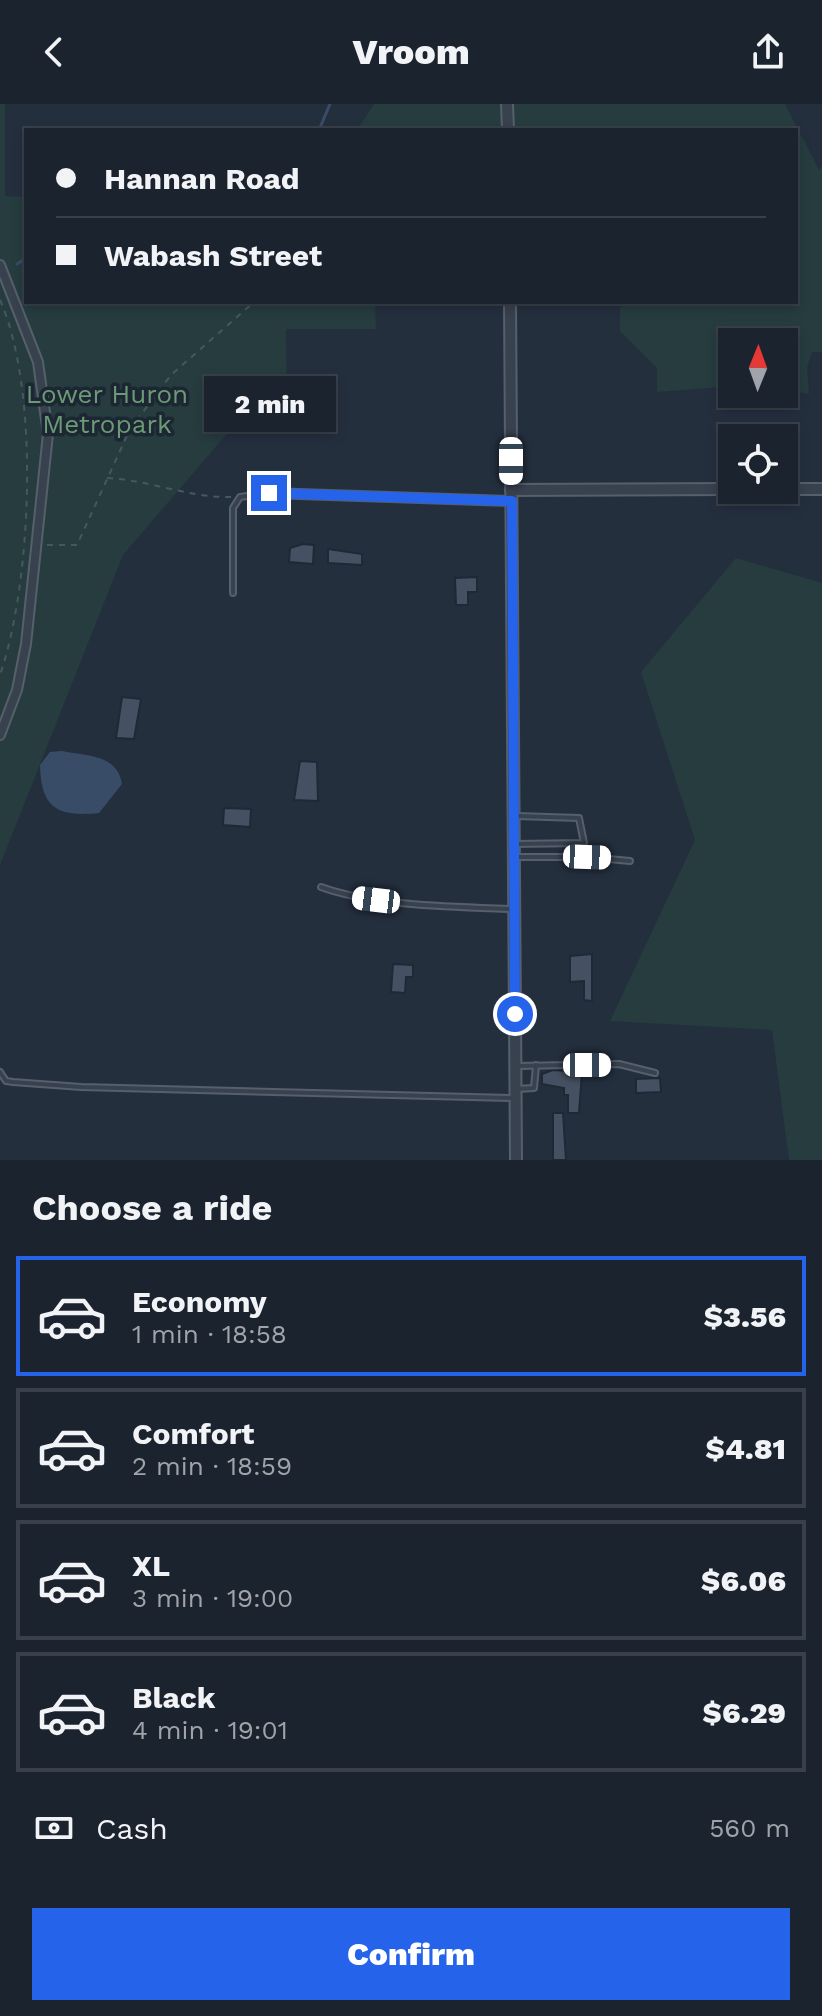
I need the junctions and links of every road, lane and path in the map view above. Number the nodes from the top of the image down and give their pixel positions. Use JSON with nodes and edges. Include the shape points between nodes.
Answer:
{"nodes":[{"id":1,"x":507,"y":104,"type":"edge"},
{"id":2,"x":508,"y":128,"type":"edge"},
{"id":3,"x":0,"y":265,"type":"edge"},
{"id":4,"x":0,"y":300,"type":"edge"},
{"id":5,"x":252,"y":304,"type":"edge"},
{"id":6,"x":510,"y":304,"type":"edge"},
{"id":7,"x":107,"y":478,"type":"junction"},
{"id":8,"x":718,"y":489,"type":"edge"},
{"id":9,"x":798,"y":489,"type":"edge"},
{"id":10,"x":822,"y":489,"type":"edge"},
{"id":11,"x":269,"y":493,"type":"joint"},
{"id":12,"x":512,"y":496,"type":"junction"},
{"id":13,"x":240,"y":497,"type":"junction"},
{"id":14,"x":22,"y":544,"type":"junction"},
{"id":15,"x":38,"y":545,"type":"junction"},
{"id":16,"x":233,"y":593,"type":"dead end"},
{"id":17,"x":0,"y":675,"type":"edge"},
{"id":18,"x":0,"y":735,"type":"edge"},
{"id":19,"x":514,"y":816,"type":"junction"},
{"id":20,"x":514,"y":844,"type":"junction"},
{"id":21,"x":514,"y":857,"type":"junction"},
{"id":22,"x":630,"y":861,"type":"dead end"},
{"id":23,"x":321,"y":887,"type":"dead end"},
{"id":24,"x":514,"y":909,"type":"junction"},
{"id":25,"x":536,"y":1065,"type":"junction"},
{"id":26,"x":515,"y":1067,"type":"junction"},
{"id":27,"x":0,"y":1072,"type":"edge"},
{"id":28,"x":655,"y":1073,"type":"dead end"},
{"id":29,"x":515,"y":1094,"type":"junction"},
{"id":30,"x":516,"y":1160,"type":"edge"}],
"edges":[{"from":1,"to":2,"type":"street"},
{"from":3,"to":15,"type":"street","via":[[38,362],[45,398],[47,456]]},
{"from":4,"to":14,"type":"path","via":[[15,338],[26,409]]},
{"from":5,"to":7,"type":"path","via":[[171,375],[130,429]]},
{"from":6,"to":12,"type":"street"},
{"from":7,"to":13,"type":"path","via":[[208,497]]},
{"from":7,"to":15,"type":"path","via":[[77,545]]},
{"from":8,"to":12,"type":"street"},
{"from":9,"to":10,"type":"street"},
{"from":11,"to":12,"type":"street"},
{"from":11,"to":13,"type":"lane"},
{"from":12,"to":19,"type":"street"},
{"from":13,"to":16,"type":"lane","via":[[233,508]]},
{"from":14,"to":15,"type":"path"},
{"from":14,"to":17,"type":"path","via":[[14,626]]},
{"from":15,"to":18,"type":"street","via":[[21,676]]},
{"from":19,"to":20,"type":"street"},
{"from":19,"to":20,"type":"lane","via":[[573,816],[583,824],[584,834],[584,843]]},
{"from":20,"to":21,"type":"street"},
{"from":21,"to":22,"type":"lane"},
{"from":21,"to":24,"type":"street"},
{"from":23,"to":24,"type":"lane","via":[[376,900]]},
{"from":24,"to":26,"type":"street"},
{"from":25,"to":26,"type":"lane"},
{"from":25,"to":28,"type":"lane","via":[[619,1064]]},
{"from":25,"to":29,"type":"lane","via":[[534,1088]]},
{"from":26,"to":29,"type":"street"},
{"from":27,"to":29,"type":"lane","via":[[6,1081],[81,1087]]},
{"from":29,"to":30,"type":"street"}]}
